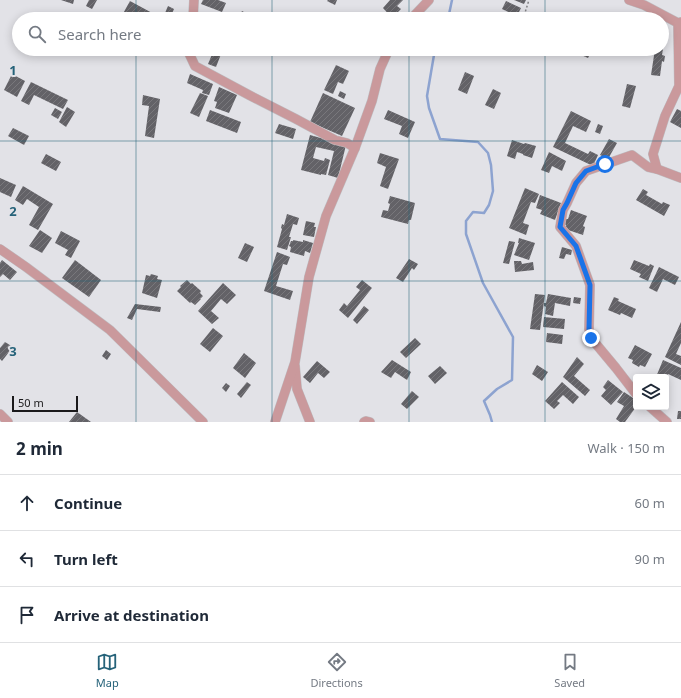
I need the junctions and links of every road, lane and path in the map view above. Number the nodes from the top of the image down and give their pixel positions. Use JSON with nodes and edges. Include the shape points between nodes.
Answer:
{"nodes":[{"id":1,"x":194,"y":0,"type":"edge"},
{"id":2,"x":429,"y":0,"type":"edge"},
{"id":3,"x":529,"y":0,"type":"edge"},
{"id":4,"x":629,"y":0,"type":"edge"},
{"id":5,"x":193,"y":12,"type":"edge"},
{"id":6,"x":418,"y":12,"type":"edge"},
{"id":7,"x":526,"y":12,"type":"edge"},
{"id":8,"x":659,"y":12,"type":"edge"},
{"id":9,"x":669,"y":17,"type":"edge"},
{"id":10,"x":680,"y":22,"type":"edge"},
{"id":11,"x":190,"y":56,"type":"edge"},
{"id":12,"x":386,"y":56,"type":"edge"},
{"id":13,"x":355,"y":148,"type":"junction"},
{"id":14,"x":657,"y":169,"type":"junction"},
{"id":15,"x":681,"y":178,"type":"edge"},
{"id":16,"x":0,"y":249,"type":"edge"},
{"id":17,"x":294,"y":362,"type":"junction"},
{"id":18,"x":633,"y":390,"type":"edge"},
{"id":19,"x":653,"y":410,"type":"edge"},
{"id":20,"x":0,"y":414,"type":"edge"},
{"id":21,"x":8,"y":422,"type":"edge"},
{"id":22,"x":203,"y":422,"type":"edge"},
{"id":23,"x":275,"y":422,"type":"edge"},
{"id":24,"x":310,"y":422,"type":"edge"},
{"id":25,"x":364,"y":422,"type":"edge"},
{"id":26,"x":370,"y":422,"type":"edge"},
{"id":27,"x":667,"y":422,"type":"edge"}],
"edges":[{"from":1,"to":5,"type":"street"},
{"from":2,"to":6,"type":"street"},
{"from":3,"to":7,"type":"path"},
{"from":4,"to":8,"type":"street"},
{"from":9,"to":10,"type":"street"},
{"from":10,"to":14,"type":"street","via":[[679,86],[665,116],[653,154]]},
{"from":11,"to":13,"type":"street","via":[[195,66],[249,96]]},
{"from":12,"to":13,"type":"street"},
{"from":13,"to":17,"type":"street","via":[[326,216],[309,277]]},
{"from":14,"to":15,"type":"street"},
{"from":14,"to":18,"type":"street","via":[[648,167],[632,155],[586,171],[576,183],[563,210],[560,227],[576,246],[590,285],[591,338]]},
{"from":16,"to":22,"type":"street","via":[[110,330]]},
{"from":17,"to":23,"type":"street"},
{"from":17,"to":24,"type":"street","via":[[297,389]]},
{"from":19,"to":27,"type":"street"},
{"from":20,"to":21,"type":"street"},
{"from":25,"to":26,"type":"street"}]}
